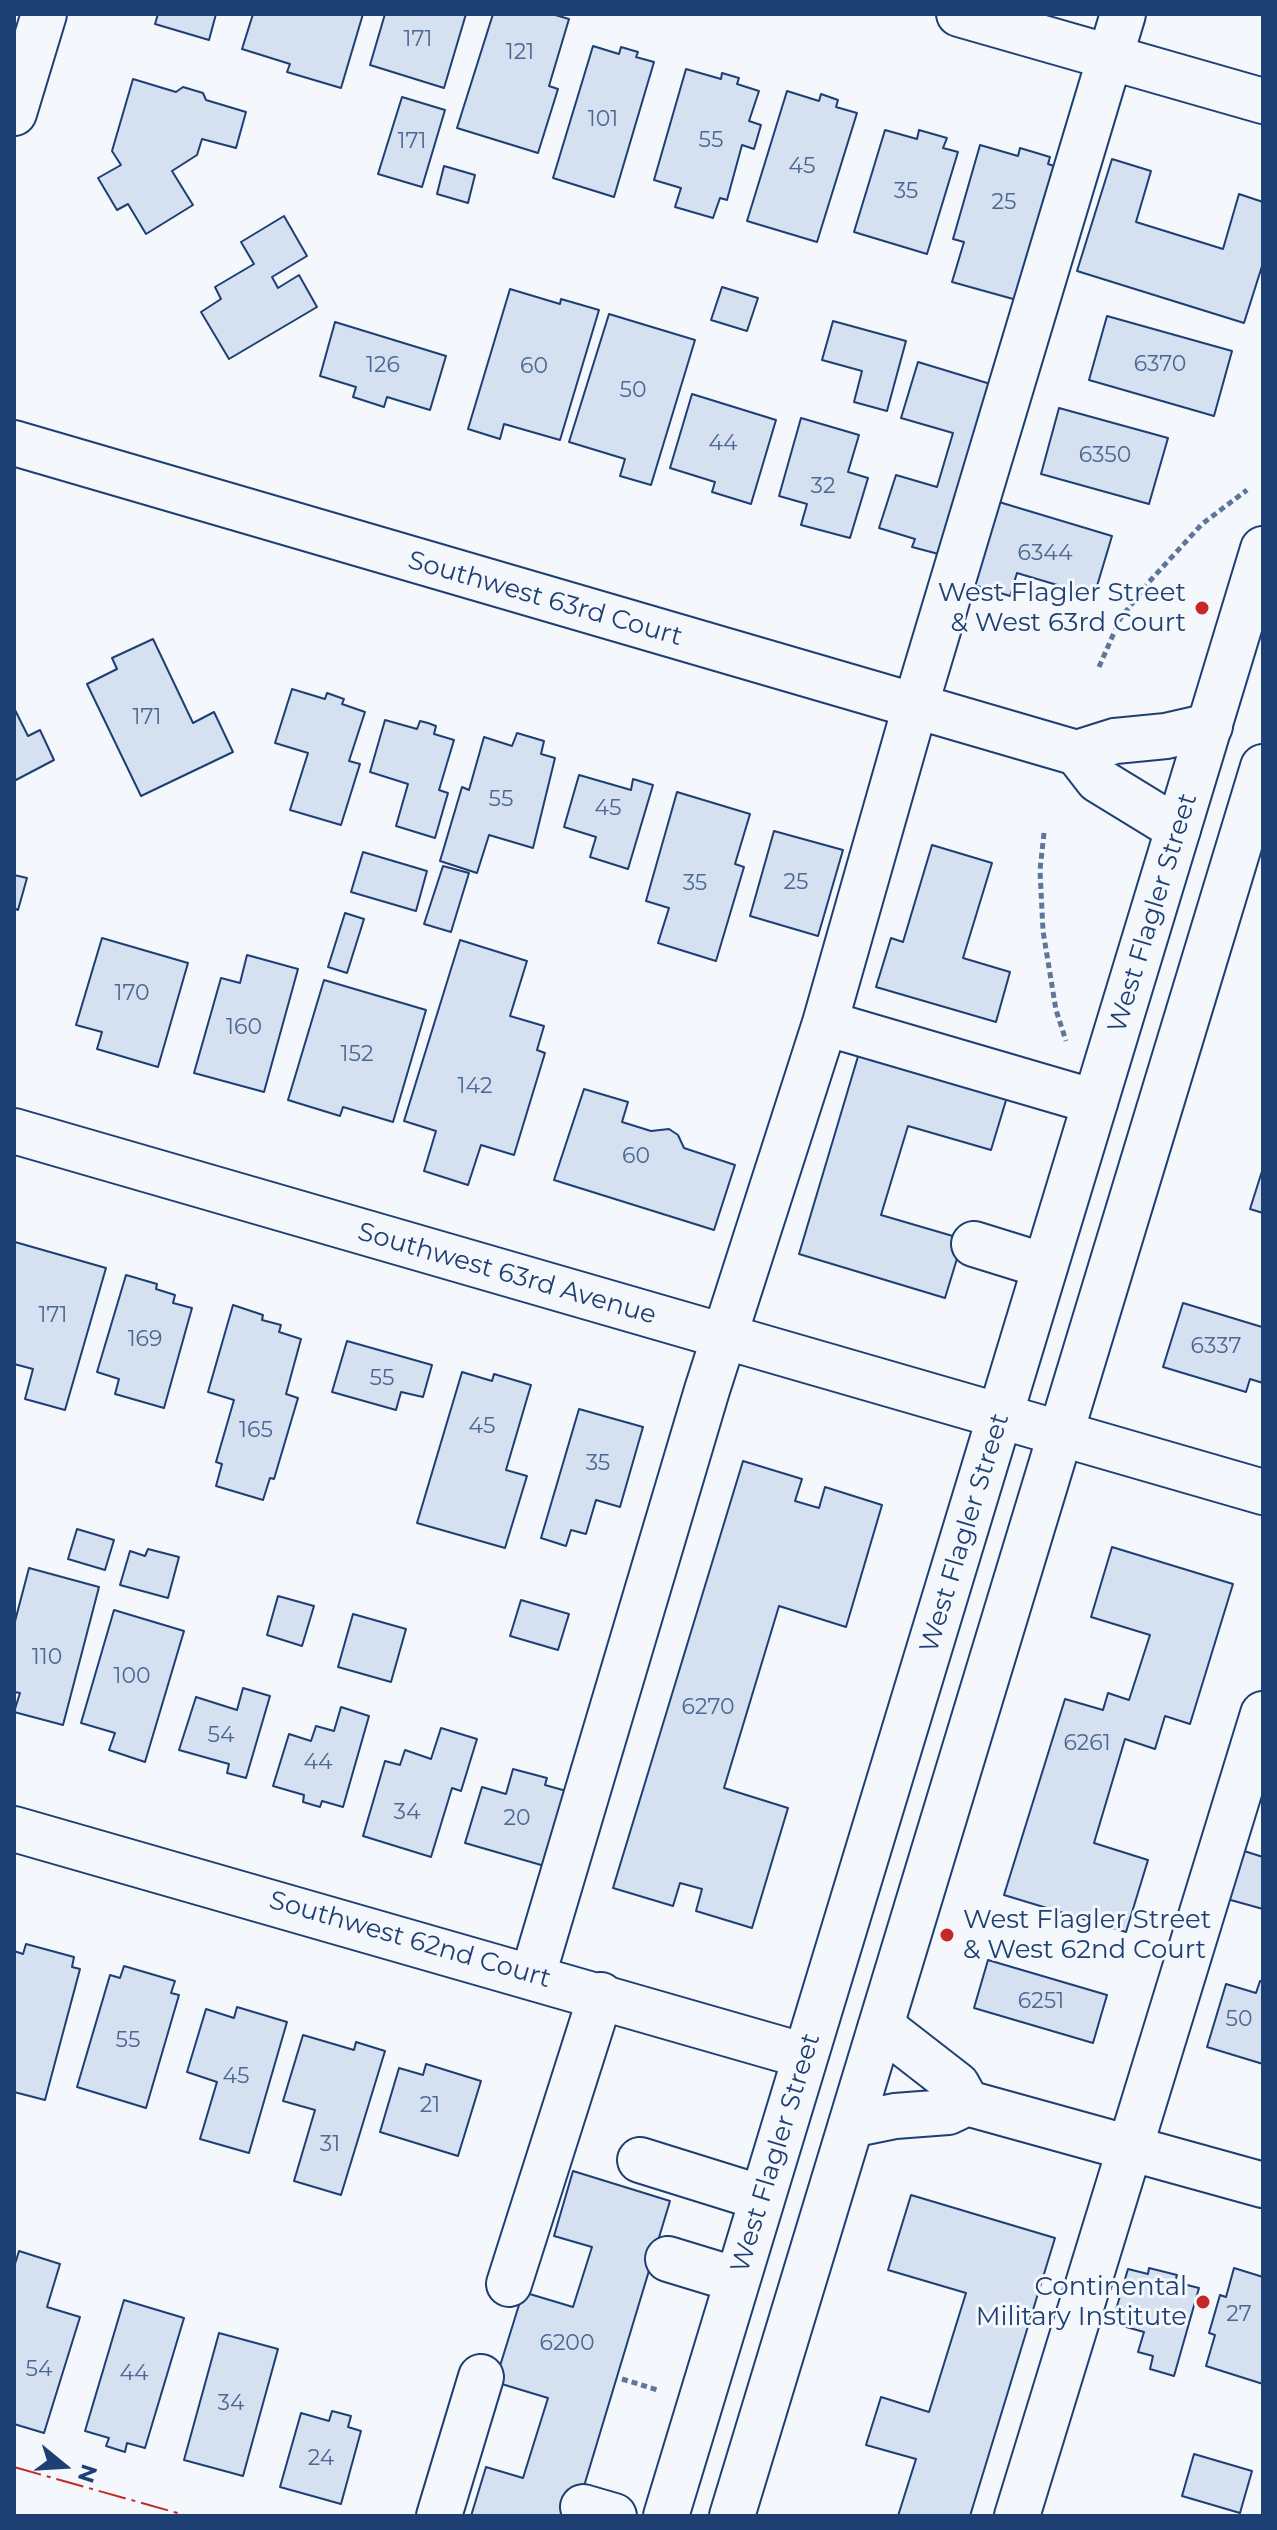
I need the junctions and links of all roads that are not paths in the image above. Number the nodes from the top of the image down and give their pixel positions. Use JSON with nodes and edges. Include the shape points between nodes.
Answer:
{"nodes":[{"id":1,"x":44,"y":14,"type":"edge"},
{"id":2,"x":959,"y":14,"type":"edge"},
{"id":3,"x":1123,"y":14,"type":"edge"},
{"id":4,"x":1110,"y":57,"type":"junction"},
{"id":5,"x":1263,"y":101,"type":"edge"},
{"id":6,"x":14,"y":113,"type":"edge"},
{"id":7,"x":14,"y":443,"type":"edge"},
{"id":8,"x":1263,"y":549,"type":"edge"},
{"id":9,"x":915,"y":707,"type":"junction"},
{"id":10,"x":1210,"y":726,"type":"junction"},
{"id":11,"x":1077,"y":753,"type":"junction"},
{"id":12,"x":1263,"y":767,"type":"edge"},
{"id":13,"x":1178,"y":829,"type":"junction"},
{"id":14,"x":1250,"y":853,"type":"edge"},
{"id":15,"x":825,"y":1023,"type":"junction"},
{"id":16,"x":1095,"y":1102,"type":"junction"},
{"id":17,"x":14,"y":1131,"type":"edge"},
{"id":18,"x":974,"y":1244,"type":"dead end"},
{"id":19,"x":1045,"y":1266,"type":"junction"},
{"id":20,"x":724,"y":1337,"type":"junction"},
{"id":21,"x":1000,"y":1416,"type":"junction"},
{"id":22,"x":1062,"y":1432,"type":"junction"},
{"id":23,"x":1263,"y":1492,"type":"edge"},
{"id":24,"x":1263,"y":1714,"type":"edge"},
{"id":25,"x":14,"y":1829,"type":"edge"},
{"id":26,"x":533,"y":1975,"type":"junction"},
{"id":27,"x":601,"y":1995,"type":"junction"},
{"id":28,"x":881,"y":2026,"type":"junction"},
{"id":29,"x":805,"y":2056,"type":"junction"},
{"id":30,"x":967,"y":2103,"type":"junction"},
{"id":31,"x":851,"y":2125,"type":"junction"},
{"id":32,"x":1131,"y":2147,"type":"junction"},
{"id":33,"x":640,"y":2160,"type":"dead end"},
{"id":34,"x":1263,"y":2185,"type":"edge"},
{"id":35,"x":762,"y":2198,"type":"junction"},
{"id":36,"x":668,"y":2259,"type":"dead end"},
{"id":37,"x":737,"y":2280,"type":"junction"},
{"id":38,"x":509,"y":2284,"type":"dead end"},
{"id":39,"x":481,"y":2377,"type":"dead end"},
{"id":40,"x":439,"y":2516,"type":"edge"},
{"id":41,"x":666,"y":2516,"type":"edge"},
{"id":42,"x":732,"y":2516,"type":"edge"},
{"id":43,"x":1017,"y":2516,"type":"edge"}],
"edges":[{"from":1,"to":6,"type":"street"},
{"from":2,"to":4,"type":"street"},
{"from":3,"to":4,"type":"street"},
{"from":4,"to":5,"type":"street"},
{"from":4,"to":9,"type":"street"},
{"from":7,"to":9,"type":"street","name":"Southwest 63rd Court"},
{"from":8,"to":10,"type":"street","name":"West Flagler Street"},
{"from":9,"to":11,"type":"street","name":"Southwest 63rd Court"},
{"from":9,"to":15,"type":"street"},
{"from":10,"to":11,"type":"street","via":[[1115,741]]},
{"from":10,"to":13,"type":"street","name":"West Flagler Street"},
{"from":11,"to":13,"type":"street","via":[[1098,780]]},
{"from":12,"to":14,"type":"street"},
{"from":13,"to":16,"type":"street","name":"West Flagler Street"},
{"from":14,"to":22,"type":"street"},
{"from":15,"to":16,"type":"street"},
{"from":15,"to":20,"type":"street"},
{"from":16,"to":19,"type":"street","name":"West Flagler Street"},
{"from":17,"to":20,"type":"street","name":"Southwest 63rd Avenue"},
{"from":18,"to":19,"type":"street"},
{"from":19,"to":21,"type":"street","name":"West Flagler Street"},
{"from":20,"to":21,"type":"street","name":"Southwest 63rd Avenue"},
{"from":20,"to":26,"type":"street"},
{"from":21,"to":22,"type":"street","name":"Southwest 63rd Avenue"},
{"from":21,"to":29,"type":"street","name":"West Flagler Street"},
{"from":22,"to":23,"type":"street","name":"Southwest 63rd Avenue"},
{"from":22,"to":28,"type":"street"},
{"from":24,"to":32,"type":"street"},
{"from":25,"to":26,"type":"street","name":"Southwest 62nd Court"},
{"from":26,"to":27,"type":"street","name":"Southwest 62nd Court"},
{"from":27,"to":29,"type":"street","name":"Southwest 62nd Court"},
{"from":27,"to":38,"type":"street"},
{"from":28,"to":30,"type":"street","via":[[957,2085]]},
{"from":28,"to":31,"type":"street"},
{"from":29,"to":35,"type":"street","name":"West Flagler Street"},
{"from":30,"to":31,"type":"street","via":[[948,2112]]},
{"from":30,"to":32,"type":"street"},
{"from":31,"to":42,"type":"street"},
{"from":32,"to":34,"type":"street"},
{"from":32,"to":43,"type":"street"},
{"from":33,"to":35,"type":"street"},
{"from":35,"to":37,"type":"street","name":"West Flagler Street"},
{"from":36,"to":37,"type":"street"},
{"from":37,"to":41,"type":"street","name":"West Flagler Street"},
{"from":39,"to":40,"type":"street"}]}
